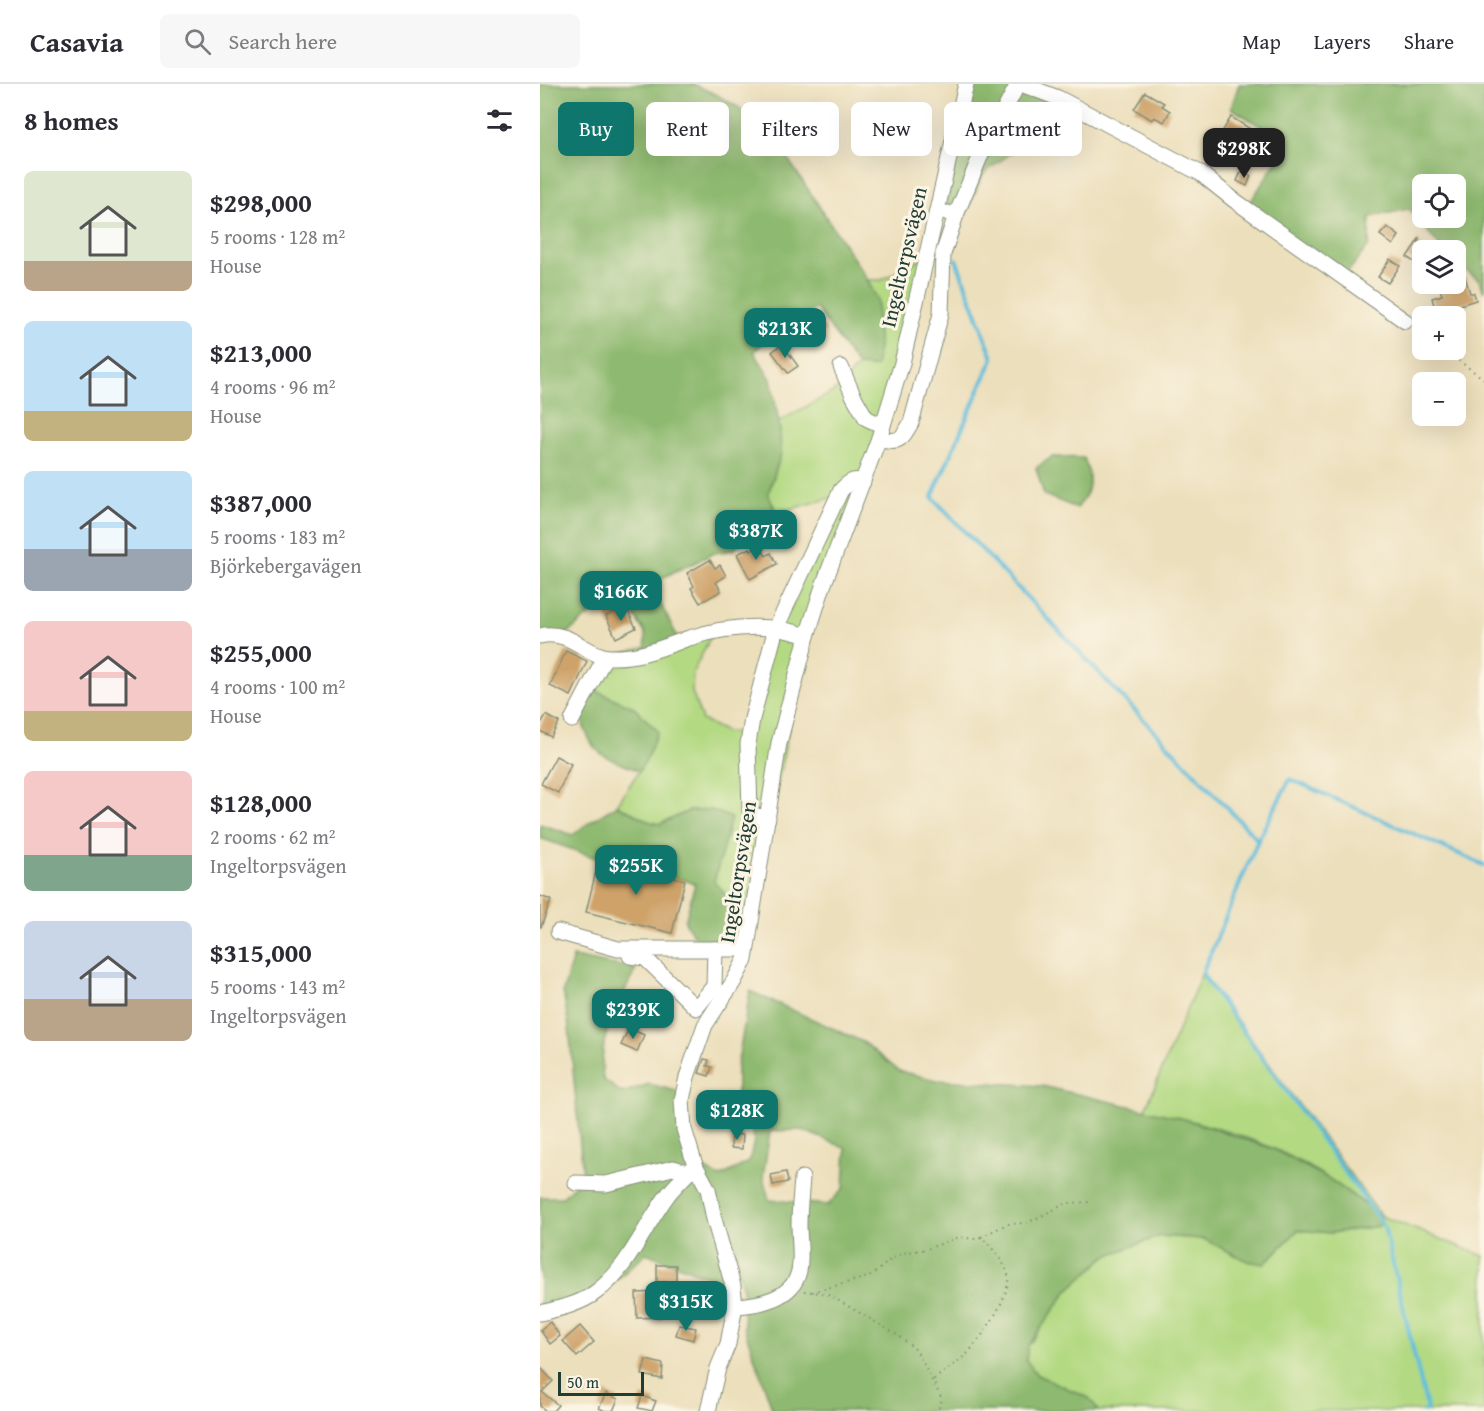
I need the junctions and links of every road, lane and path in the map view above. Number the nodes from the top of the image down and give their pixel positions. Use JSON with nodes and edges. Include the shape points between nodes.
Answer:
{"nodes":[{"id":1,"x":966,"y":84,"type":"edge"},
{"id":2,"x":1019,"y":84,"type":"edge"},
{"id":3,"x":936,"y":209,"type":"junction"},
{"id":4,"x":956,"y":215,"type":"junction"},
{"id":5,"x":1405,"y":321,"type":"dead end"},
{"id":6,"x":1458,"y":360,"type":"edge"},
{"id":7,"x":841,"y":367,"type":"dead end"},
{"id":8,"x":1484,"y":379,"type":"edge"},
{"id":9,"x":881,"y":432,"type":"junction"},
{"id":10,"x":863,"y":482,"type":"junction"},
{"id":11,"x":776,"y":628,"type":"junction"},
{"id":12,"x":540,"y":636,"type":"edge"},
{"id":13,"x":807,"y":636,"type":"junction"},
{"id":14,"x":605,"y":657,"type":"junction"},
{"id":15,"x":572,"y":720,"type":"dead end"},
{"id":16,"x":768,"y":818,"type":"junction"},
{"id":17,"x":558,"y":932,"type":"dead end"},
{"id":18,"x":715,"y":949,"type":"junction"},
{"id":19,"x":746,"y":949,"type":"junction"},
{"id":20,"x":597,"y":951,"type":"dead end"},
{"id":21,"x":692,"y":1169,"type":"junction"},
{"id":22,"x":802,"y":1178,"type":"dead end"},
{"id":23,"x":576,"y":1183,"type":"dead end"},
{"id":24,"x":1091,"y":1202,"type":"dead end"},
{"id":25,"x":981,"y":1237,"type":"junction"},
{"id":26,"x":786,"y":1290,"type":"junction"},
{"id":27,"x":812,"y":1292,"type":"junction"},
{"id":28,"x":735,"y":1306,"type":"junction"},
{"id":29,"x":540,"y":1312,"type":"edge"},
{"id":30,"x":933,"y":1380,"type":"junction"},
{"id":31,"x":708,"y":1411,"type":"edge"},
{"id":32,"x":938,"y":1411,"type":"edge"}],
"edges":[{"from":1,"to":3,"type":"street","name":"Ingeltorpsvägen"},
{"from":2,"to":4,"type":"street","via":[[980,157]]},
{"from":2,"to":5,"type":"street","via":[[1058,98],[1200,173]]},
{"from":3,"to":4,"type":"street"},
{"from":3,"to":9,"type":"street","name":"Ingeltorpsvägen","via":[[902,363]]},
{"from":4,"to":9,"type":"street","name":"Ingeltorpsvägen","via":[[943,254],[941,314],[911,423],[897,441]]},
{"from":6,"to":8,"type":"path"},
{"from":7,"to":9,"type":"street","via":[[866,418]]},
{"from":9,"to":10,"type":"street","name":"Ingeltorpsvägen"},
{"from":10,"to":11,"type":"street","via":[[849,482],[842,490]]},
{"from":10,"to":13,"type":"street","name":"Ingeltorpsvägen"},
{"from":11,"to":13,"type":"street"},
{"from":11,"to":14,"type":"street","via":[[750,626],[719,631],[637,656]]},
{"from":11,"to":16,"type":"street","via":[[748,744],[750,811]]},
{"from":12,"to":14,"type":"street","via":[[564,636]]},
{"from":13,"to":16,"type":"street","name":"Ingeltorpsvägen","via":[[779,743]]},
{"from":14,"to":15,"type":"street"},
{"from":16,"to":19,"type":"street","name":"Ingeltorpsvägen"},
{"from":17,"to":18,"type":"street","via":[[618,949]]},
{"from":18,"to":19,"type":"street"},
{"from":18,"to":20,"type":"street","via":[[714,986],[696,1008],[645,958]]},
{"from":19,"to":21,"type":"street","name":"Ingeltorpsvägen","via":[[734,981],[705,1025],[687,1077],[682,1115]]},
{"from":21,"to":23,"type":"street","via":[[673,1168],[606,1184]]},
{"from":21,"to":28,"type":"street","name":"Ingeltorpsvägen","via":[[708,1189]]},
{"from":21,"to":29,"type":"street","via":[[667,1195],[607,1283],[594,1294]]},
{"from":22,"to":26,"type":"street","via":[[799,1272]]},
{"from":24,"to":25,"type":"path","via":[[1067,1203],[1027,1223],[1007,1224]]},
{"from":25,"to":27,"type":"path","via":[[959,1237],[903,1253],[868,1277]]},
{"from":25,"to":30,"type":"path","via":[[1005,1268],[1006,1289],[994,1315],[967,1353]]},
{"from":26,"to":27,"type":"path"},
{"from":26,"to":28,"type":"street","via":[[763,1303]]},
{"from":27,"to":30,"type":"path","via":[[827,1294],[896,1334],[916,1350]]},
{"from":28,"to":31,"type":"street","name":"Ingeltorpsvägen"},
{"from":30,"to":32,"type":"path","via":[[942,1399]]}]}
